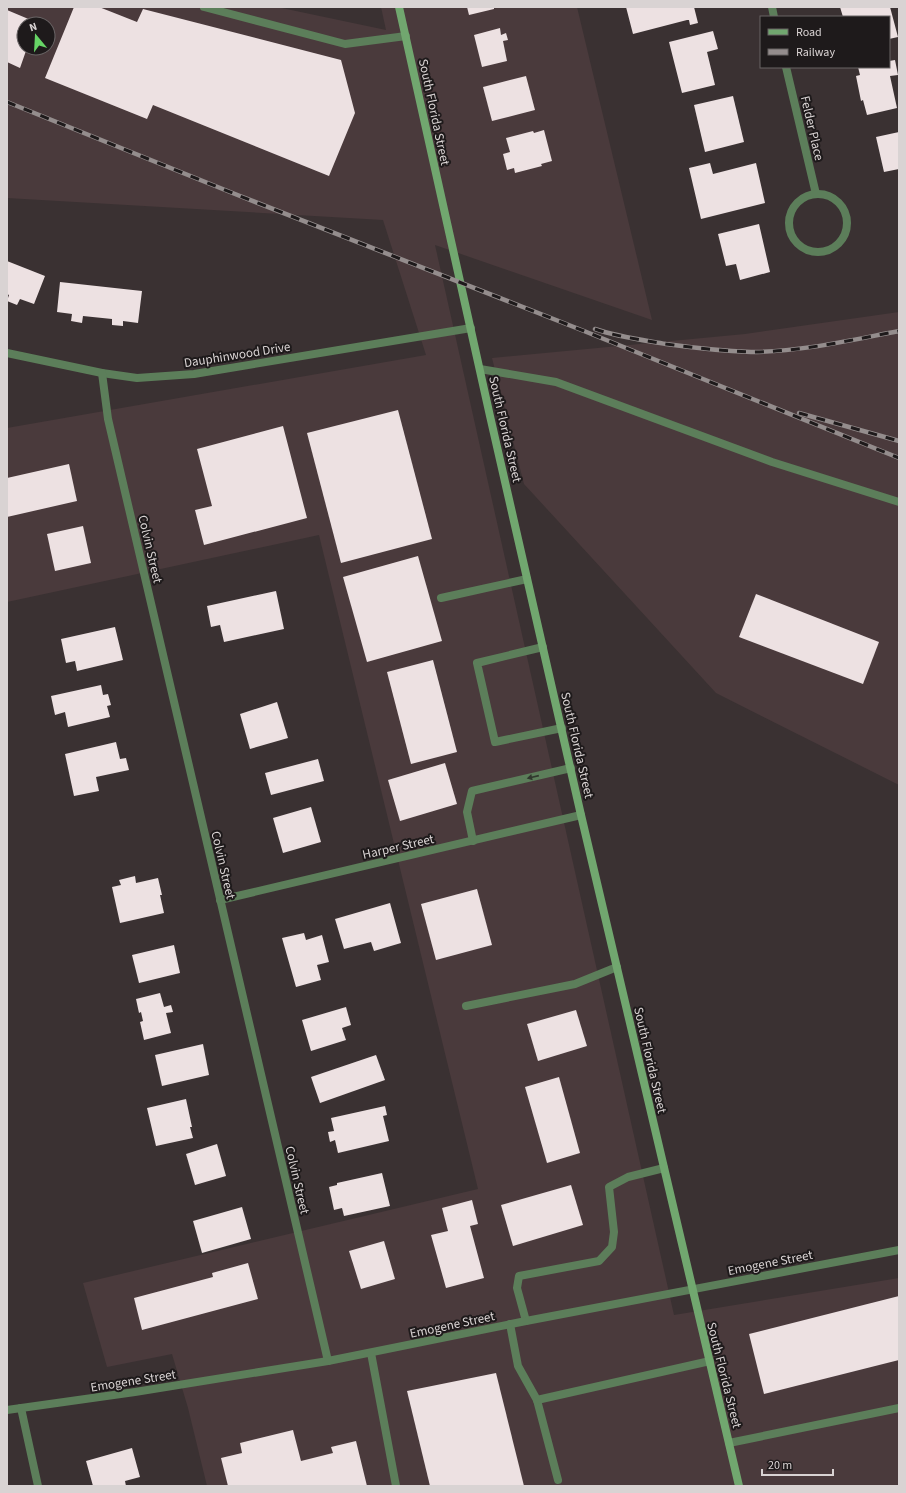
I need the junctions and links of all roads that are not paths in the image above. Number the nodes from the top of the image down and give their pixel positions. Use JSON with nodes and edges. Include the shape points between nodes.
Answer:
{"nodes":[{"id":1,"x":204,"y":7,"type":"edge"},
{"id":2,"x":399,"y":7,"type":"edge"},
{"id":3,"x":406,"y":36,"type":"junction"},
{"id":4,"x":786,"y":68,"type":"edge"},
{"id":5,"x":816,"y":194,"type":"junction"},
{"id":6,"x":471,"y":328,"type":"junction"},
{"id":7,"x":7,"y":353,"type":"edge"},
{"id":8,"x":480,"y":369,"type":"junction"},
{"id":9,"x":102,"y":373,"type":"junction"},
{"id":10,"x":899,"y":502,"type":"edge"},
{"id":11,"x":527,"y":579,"type":"junction"},
{"id":12,"x":441,"y":598,"type":"dead end"},
{"id":13,"x":543,"y":647,"type":"junction"},
{"id":14,"x":562,"y":728,"type":"junction"},
{"id":15,"x":571,"y":768,"type":"junction"},
{"id":16,"x":581,"y":815,"type":"junction"},
{"id":17,"x":473,"y":841,"type":"junction"},
{"id":18,"x":220,"y":900,"type":"junction"},
{"id":19,"x":617,"y":967,"type":"junction"},
{"id":20,"x":466,"y":1006,"type":"dead end"},
{"id":21,"x":664,"y":1168,"type":"junction"},
{"id":22,"x":899,"y":1250,"type":"edge"},
{"id":23,"x":692,"y":1289,"type":"junction"},
{"id":24,"x":526,"y":1321,"type":"junction"},
{"id":25,"x":510,"y":1324,"type":"junction"},
{"id":26,"x":371,"y":1353,"type":"junction"},
{"id":27,"x":328,"y":1361,"type":"junction"},
{"id":28,"x":710,"y":1362,"type":"junction"},
{"id":29,"x":537,"y":1400,"type":"junction"},
{"id":30,"x":21,"y":1408,"type":"junction"},
{"id":31,"x":899,"y":1408,"type":"edge"},
{"id":32,"x":7,"y":1410,"type":"edge"},
{"id":33,"x":729,"y":1443,"type":"junction"},
{"id":34,"x":558,"y":1480,"type":"dead end"},
{"id":35,"x":38,"y":1486,"type":"edge"},
{"id":36,"x":396,"y":1486,"type":"edge"},
{"id":37,"x":739,"y":1486,"type":"edge"}],
"edges":[{"from":1,"to":3,"type":"street","via":[[345,44]]},
{"from":2,"to":3,"type":"street","name":"South Florida Street"},
{"from":3,"to":6,"type":"street","name":"South Florida Street"},
{"from":4,"to":5,"type":"street","name":"Felder Place"},
{"from":5,"to":5,"type":"street","via":[[835,199],[842,206],[848,224],[846,234],[840,242],[824,252],[814,252],[797,244],[789,227],[789,217],[793,208],[807,196]]},
{"from":6,"to":8,"type":"street","name":"South Florida Street"},
{"from":6,"to":9,"type":"street","name":"Dauphinwood Drive","via":[[194,374],[137,378]]},
{"from":7,"to":9,"type":"street","name":"Dauphinwood Drive"},
{"from":8,"to":10,"type":"street","via":[[556,382],[772,462]]},
{"from":8,"to":11,"type":"street","name":"South Florida Street"},
{"from":9,"to":18,"type":"street","name":"Colvin Street","via":[[108,419]]},
{"from":11,"to":12,"type":"street"},
{"from":11,"to":13,"type":"street","name":"South Florida Street"},
{"from":13,"to":14,"type":"street","name":"South Florida Street"},
{"from":13,"to":14,"type":"street","via":[[477,663],[495,742]]},
{"from":14,"to":15,"type":"street","name":"South Florida Street"},
{"from":15,"to":16,"type":"street","name":"South Florida Street"},
{"from":15,"to":17,"type":"street","one_way":true,"via":[[472,791],[467,812]]},
{"from":16,"to":17,"type":"street","name":"Harper Street"},
{"from":16,"to":19,"type":"street","name":"South Florida Street"},
{"from":17,"to":18,"type":"street","name":"Harper Street"},
{"from":18,"to":27,"type":"street","name":"Colvin Street"},
{"from":19,"to":20,"type":"street","via":[[575,984]]},
{"from":19,"to":21,"type":"street","name":"South Florida Street"},
{"from":21,"to":23,"type":"street","name":"South Florida Street"},
{"from":21,"to":24,"type":"street","via":[[628,1178],[609,1187],[614,1232],[612,1247],[599,1261],[519,1276],[516,1288]]},
{"from":22,"to":23,"type":"street","name":"Emogene Street"},
{"from":23,"to":24,"type":"street","name":"Emogene Street"},
{"from":23,"to":28,"type":"street","name":"South Florida Street"},
{"from":24,"to":25,"type":"street","name":"Emogene Street"},
{"from":25,"to":26,"type":"street","name":"Emogene Street"},
{"from":25,"to":29,"type":"street","via":[[518,1366]]},
{"from":26,"to":27,"type":"street","name":"Emogene Street"},
{"from":26,"to":36,"type":"street"},
{"from":27,"to":30,"type":"street","name":"Emogene Street"},
{"from":28,"to":29,"type":"street"},
{"from":28,"to":33,"type":"street","name":"South Florida Street"},
{"from":29,"to":34,"type":"street"},
{"from":30,"to":32,"type":"street","name":"Emogene Street"},
{"from":30,"to":35,"type":"street"},
{"from":31,"to":33,"type":"street"},
{"from":33,"to":37,"type":"street","name":"South Florida Street"}]}
